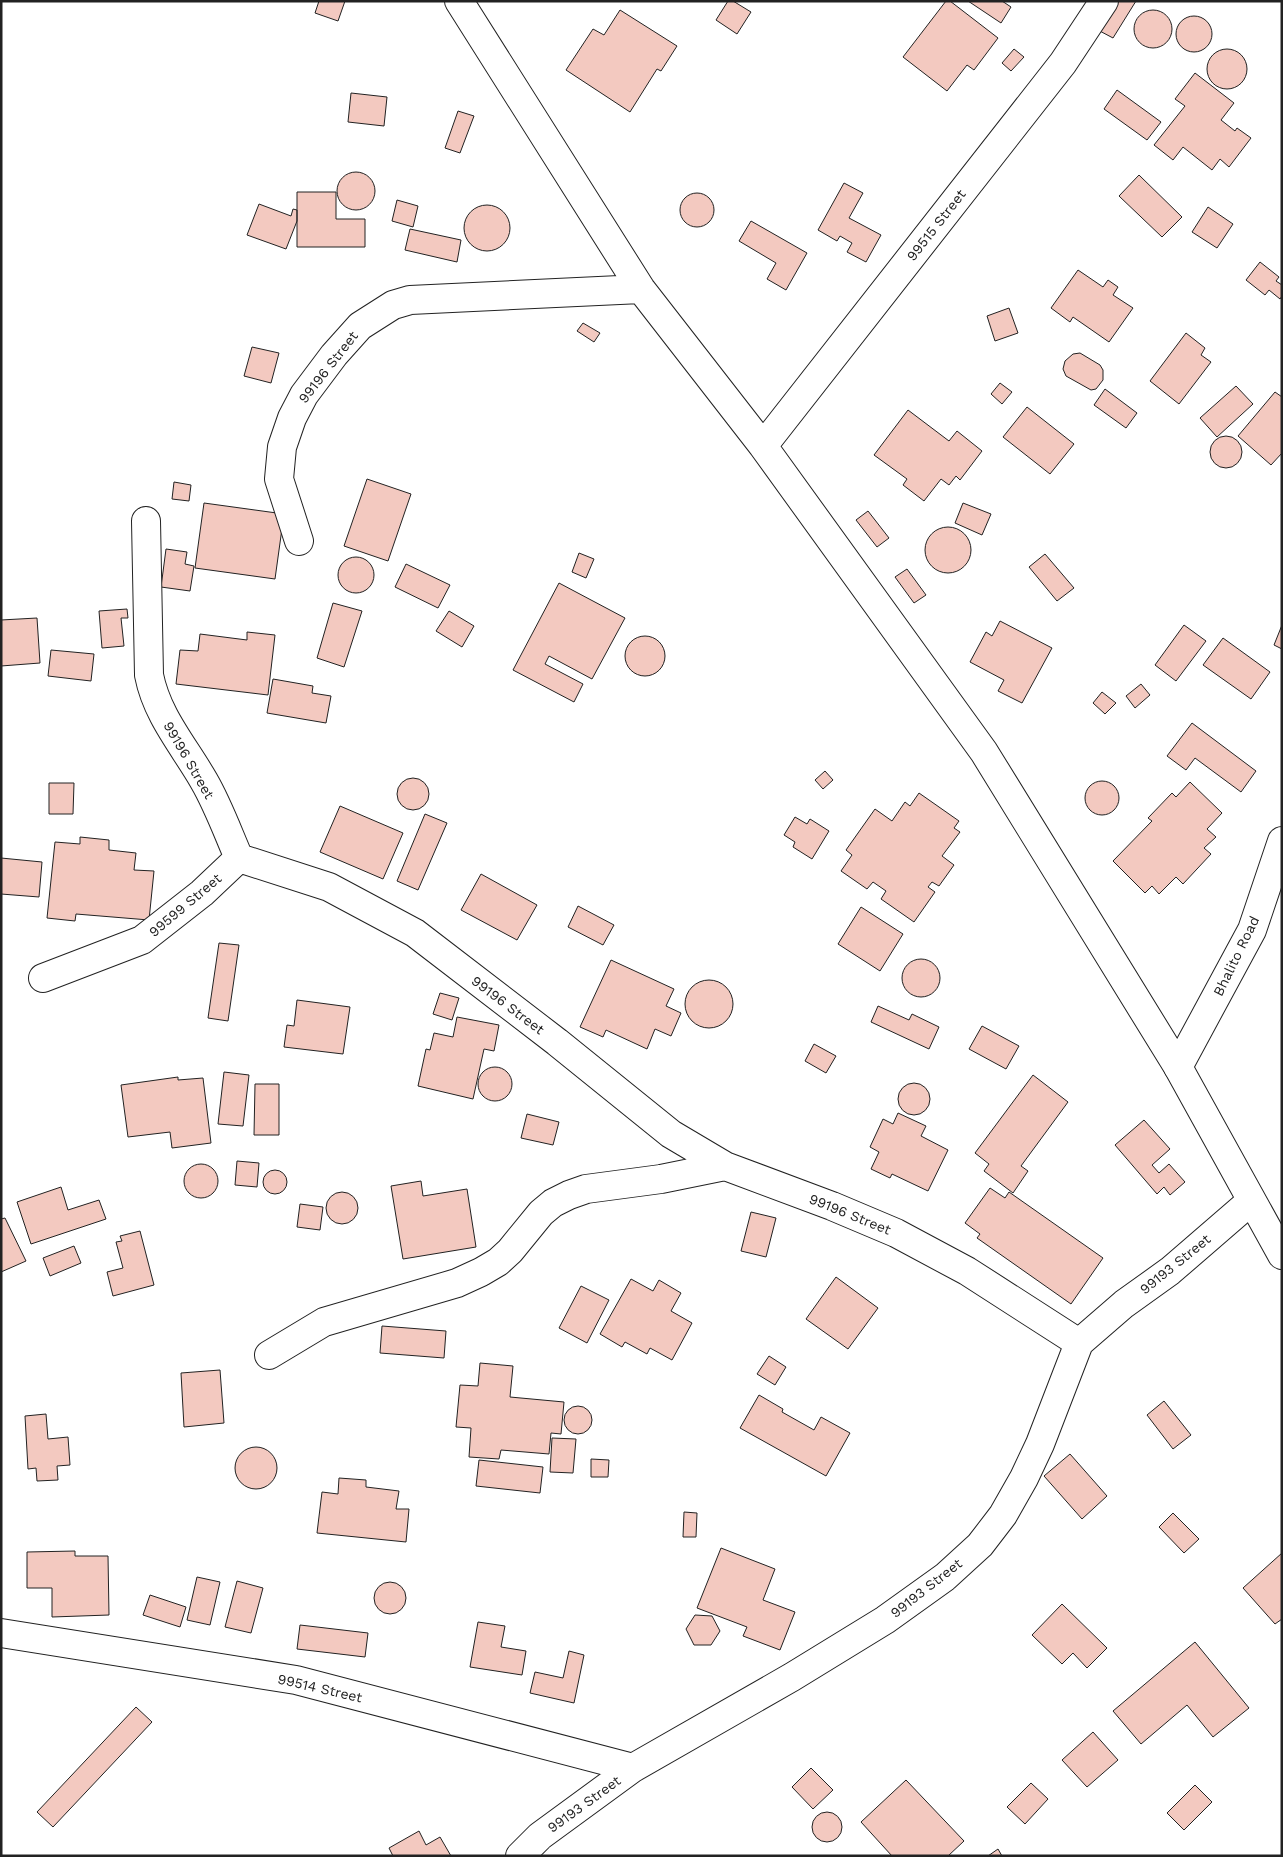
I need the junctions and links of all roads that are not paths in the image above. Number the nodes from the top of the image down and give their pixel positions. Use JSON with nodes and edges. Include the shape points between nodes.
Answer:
{"nodes":[{"id":1,"x":459,"y":1,"type":"edge"},
{"id":2,"x":1104,"y":1,"type":"edge"},
{"id":3,"x":641,"y":289,"type":"junction"},
{"id":4,"x":763,"y":446,"type":"junction"},
{"id":5,"x":146,"y":521,"type":"dead end"},
{"id":6,"x":299,"y":541,"type":"dead end"},
{"id":7,"x":1282,"y":841,"type":"edge"},
{"id":8,"x":239,"y":858,"type":"junction"},
{"id":9,"x":44,"y":978,"type":"dead end"},
{"id":10,"x":1178,"y":1067,"type":"junction"},
{"id":11,"x":725,"y":1166,"type":"junction"},
{"id":12,"x":1251,"y":1202,"type":"junction"},
{"id":13,"x":1282,"y":1255,"type":"edge"},
{"id":14,"x":1079,"y":1343,"type":"junction"},
{"id":15,"x":269,"y":1355,"type":"dead end"},
{"id":16,"x":1,"y":1633,"type":"edge"},
{"id":17,"x":633,"y":1768,"type":"junction"},
{"id":18,"x":520,"y":1856,"type":"edge"}],
"edges":[{"from":1,"to":3,"type":"street"},
{"from":2,"to":4,"type":"street","name":"99515 Street","via":[[1063,63]]},
{"from":3,"to":4,"type":"street"},
{"from":3,"to":6,"type":"street","name":"99196 Street","via":[[410,300],[393,305],[360,326],[304,395],[282,447],[280,480]]},
{"from":4,"to":10,"type":"street","via":[[984,752]]},
{"from":5,"to":8,"type":"street","name":"99196 Street","via":[[152,690],[158,707],[205,782]]},
{"from":7,"to":10,"type":"street","name":"Bhalito Road","via":[[1252,930]]},
{"from":8,"to":9,"type":"street","name":"99599 Street","via":[[202,894],[142,940]]},
{"from":8,"to":11,"type":"street","name":"99196 Street","via":[[329,887],[415,933],[671,1134]]},
{"from":10,"to":12,"type":"street"},
{"from":11,"to":14,"type":"street","name":"99196 Street","via":[[896,1233],[967,1271]]},
{"from":11,"to":15,"type":"street","via":[[586,1189],[569,1195],[540,1213],[510,1250],[482,1272],[457,1283],[324,1322]]},
{"from":12,"to":13,"type":"street"},
{"from":12,"to":14,"type":"street","name":"99193 Street"},
{"from":14,"to":17,"type":"street","name":"99193 Street","via":[[1024,1478],[1003,1515],[980,1545],[945,1577],[885,1620]]},
{"from":16,"to":17,"type":"street","name":"99514 Street","via":[[296,1680]]},
{"from":17,"to":18,"type":"street","name":"99193 Street","via":[[540,1836]]}]}
